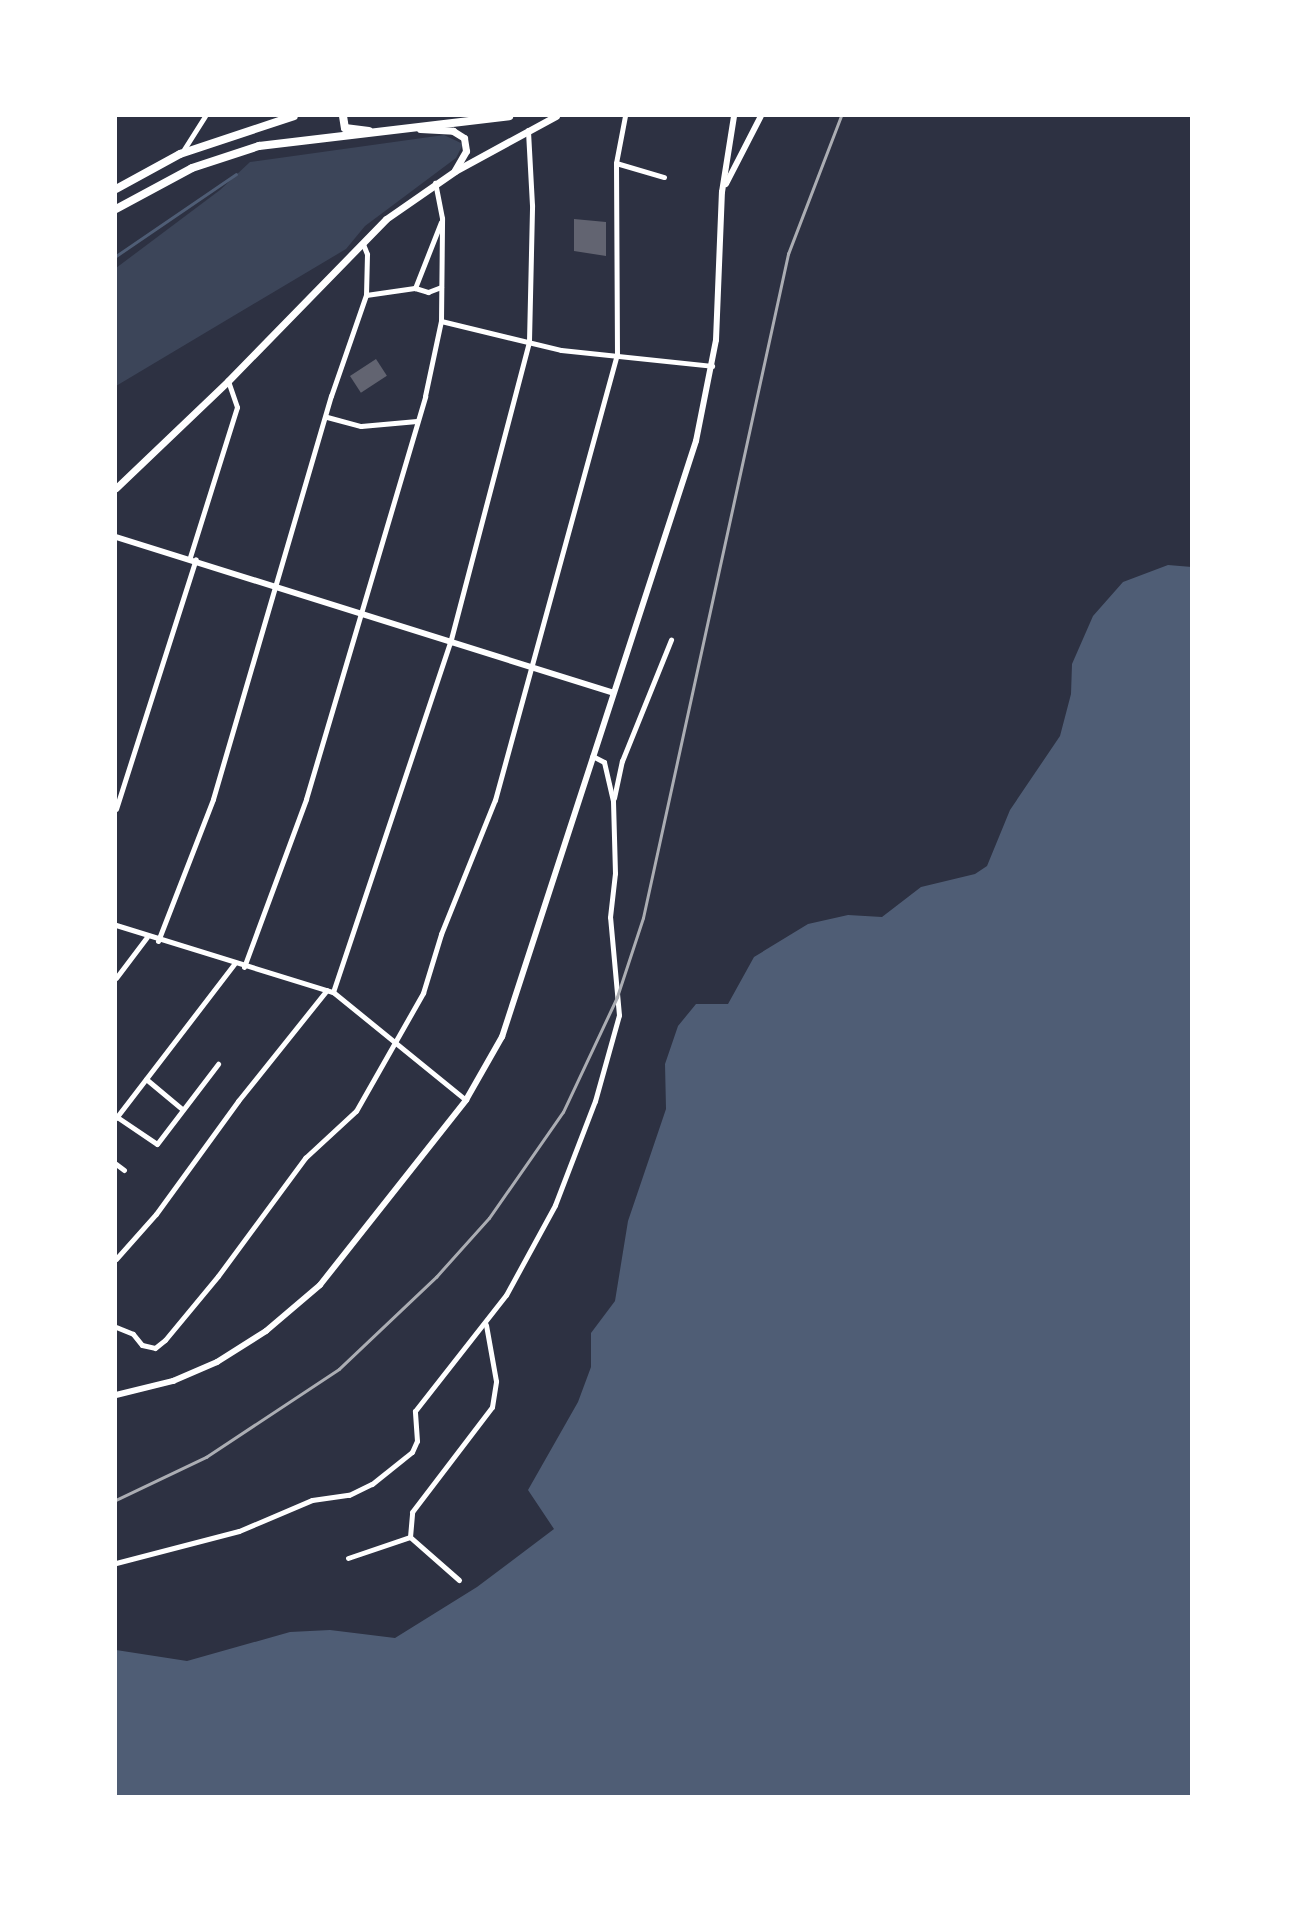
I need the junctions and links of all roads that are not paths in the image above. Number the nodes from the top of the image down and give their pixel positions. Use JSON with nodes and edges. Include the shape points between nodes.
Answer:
{"nodes":[{"id":1,"x":205,"y":116,"type":"edge"},
{"id":2,"x":294,"y":116,"type":"edge"},
{"id":3,"x":343,"y":116,"type":"edge"},
{"id":4,"x":486,"y":116,"type":"edge"},
{"id":5,"x":509,"y":116,"type":"edge"},
{"id":6,"x":556,"y":116,"type":"edge"},
{"id":7,"x":625,"y":116,"type":"edge"},
{"id":8,"x":761,"y":116,"type":"edge"},
{"id":9,"x":733,"y":118,"type":"edge"},
{"id":10,"x":456,"y":125,"type":"junction"},
{"id":11,"x":419,"y":129,"type":"junction"},
{"id":12,"x":528,"y":130,"type":"junction"},
{"id":13,"x":180,"y":154,"type":"junction"},
{"id":14,"x":616,"y":163,"type":"junction"},
{"id":15,"x":455,"y":171,"type":"junction"},
{"id":16,"x":664,"y":177,"type":"dead end"},
{"id":17,"x":435,"y":183,"type":"junction"},
{"id":18,"x":116,"y":189,"type":"edge"},
{"id":19,"x":722,"y":192,"type":"junction"},
{"id":20,"x":116,"y":209,"type":"edge"},
{"id":21,"x":442,"y":218,"type":"junction"},
{"id":22,"x":363,"y":244,"type":"junction"},
{"id":23,"x":441,"y":287,"type":"junction"},
{"id":24,"x":415,"y":288,"type":"junction"},
{"id":25,"x":366,"y":295,"type":"junction"},
{"id":26,"x":440,"y":321,"type":"junction"},
{"id":27,"x":529,"y":341,"type":"junction"},
{"id":28,"x":617,"y":354,"type":"junction"},
{"id":29,"x":712,"y":366,"type":"junction"},
{"id":30,"x":228,"y":381,"type":"junction"},
{"id":31,"x":327,"y":417,"type":"junction"},
{"id":32,"x":418,"y":421,"type":"junction"},
{"id":33,"x":116,"y":488,"type":"edge"},
{"id":34,"x":116,"y":537,"type":"edge"},
{"id":35,"x":193,"y":558,"type":"junction"},
{"id":36,"x":276,"y":587,"type":"junction"},
{"id":37,"x":358,"y":611,"type":"junction"},
{"id":38,"x":671,"y":640,"type":"dead end"},
{"id":39,"x":450,"y":643,"type":"junction"},
{"id":40,"x":530,"y":670,"type":"junction"},
{"id":41,"x":611,"y":692,"type":"junction"},
{"id":42,"x":592,"y":756,"type":"junction"},
{"id":43,"x":613,"y":801,"type":"junction"},
{"id":44,"x":116,"y":809,"type":"edge"},
{"id":45,"x":116,"y":925,"type":"edge"},
{"id":46,"x":146,"y":937,"type":"junction"},
{"id":47,"x":158,"y":941,"type":"junction"},
{"id":48,"x":234,"y":964,"type":"junction"},
{"id":49,"x":243,"y":967,"type":"junction"},
{"id":50,"x":116,"y":978,"type":"edge"},
{"id":51,"x":330,"y":991,"type":"junction"},
{"id":52,"x":393,"y":1045,"type":"junction"},
{"id":53,"x":218,"y":1064,"type":"dead end"},
{"id":54,"x":146,"y":1079,"type":"junction"},
{"id":55,"x":466,"y":1100,"type":"junction"},
{"id":56,"x":182,"y":1109,"type":"junction"},
{"id":57,"x":116,"y":1118,"type":"edge"},
{"id":58,"x":116,"y":1164,"type":"edge"},
{"id":59,"x":124,"y":1170,"type":"dead end"},
{"id":60,"x":116,"y":1259,"type":"edge"},
{"id":61,"x":485,"y":1324,"type":"junction"},
{"id":62,"x":116,"y":1326,"type":"edge"},
{"id":63,"x":116,"y":1395,"type":"edge"},
{"id":64,"x":410,"y":1537,"type":"junction"},
{"id":65,"x":348,"y":1558,"type":"dead end"},
{"id":66,"x":116,"y":1563,"type":"edge"},
{"id":67,"x":459,"y":1580,"type":"dead end"}],
"edges":[{"from":1,"to":13,"type":"street"},
{"from":2,"to":13,"type":"main road"},
{"from":3,"to":11,"type":"main road","via":[[345,128],[351,130]]},
{"from":4,"to":10,"type":"main road"},
{"from":5,"to":10,"type":"main road"},
{"from":6,"to":12,"type":"main road"},
{"from":7,"to":14,"type":"street"},
{"from":8,"to":19,"type":"street"},
{"from":9,"to":19,"type":"street"},
{"from":10,"to":11,"type":"main road"},
{"from":11,"to":15,"type":"main road","via":[[453,131],[464,138],[466,151]]},
{"from":11,"to":20,"type":"main road","via":[[259,146],[192,168]]},
{"from":12,"to":15,"type":"main road"},
{"from":12,"to":27,"type":"street","via":[[532,205]]},
{"from":13,"to":18,"type":"main road"},
{"from":14,"to":16,"type":"street"},
{"from":14,"to":28,"type":"street"},
{"from":15,"to":17,"type":"main road"},
{"from":17,"to":21,"type":"street"},
{"from":17,"to":22,"type":"main road","via":[[386,219]]},
{"from":19,"to":29,"type":"street"},
{"from":21,"to":23,"type":"street"},
{"from":21,"to":24,"type":"street"},
{"from":22,"to":25,"type":"street"},
{"from":22,"to":30,"type":"main road"},
{"from":23,"to":24,"type":"street","via":[[428,292]]},
{"from":23,"to":26,"type":"street"},
{"from":24,"to":25,"type":"street"},
{"from":25,"to":31,"type":"street"},
{"from":26,"to":27,"type":"street"},
{"from":26,"to":32,"type":"street"},
{"from":27,"to":28,"type":"street","via":[[581,353]]},
{"from":27,"to":39,"type":"street"},
{"from":28,"to":29,"type":"street"},
{"from":28,"to":40,"type":"street"},
{"from":29,"to":41,"type":"street","via":[[692,452]]},
{"from":30,"to":33,"type":"main road"},
{"from":30,"to":35,"type":"street","via":[[237,407]]},
{"from":31,"to":32,"type":"street","via":[[361,426]]},
{"from":31,"to":36,"type":"street"},
{"from":32,"to":37,"type":"street"},
{"from":34,"to":35,"type":"street"},
{"from":35,"to":36,"type":"street"},
{"from":35,"to":44,"type":"street"},
{"from":36,"to":37,"type":"street"},
{"from":36,"to":47,"type":"street","via":[[213,799]]},
{"from":37,"to":39,"type":"street"},
{"from":37,"to":49,"type":"street","via":[[306,799]]},
{"from":38,"to":43,"type":"street","via":[[622,761]]},
{"from":39,"to":40,"type":"street"},
{"from":39,"to":51,"type":"street"},
{"from":40,"to":41,"type":"street"},
{"from":40,"to":52,"type":"street","via":[[475,858],[441,934],[423,993]]},
{"from":41,"to":42,"type":"street"},
{"from":42,"to":43,"type":"street","via":[[604,762]]},
{"from":42,"to":55,"type":"street","via":[[502,1037]]},
{"from":43,"to":61,"type":"street","via":[[615,873],[610,918],[619,1015],[595,1101],[555,1205]]},
{"from":45,"to":46,"type":"street"},
{"from":46,"to":47,"type":"street"},
{"from":46,"to":50,"type":"street"},
{"from":47,"to":48,"type":"street"},
{"from":48,"to":49,"type":"street"},
{"from":48,"to":54,"type":"street"},
{"from":49,"to":51,"type":"street"},
{"from":51,"to":52,"type":"street"},
{"from":51,"to":60,"type":"street"},
{"from":52,"to":55,"type":"street"},
{"from":52,"to":62,"type":"street","via":[[356,1111],[305,1158],[165,1340],[155,1348],[142,1345],[133,1334]]},
{"from":53,"to":56,"type":"street"},
{"from":54,"to":56,"type":"street"},
{"from":54,"to":57,"type":"street"},
{"from":55,"to":63,"type":"street","via":[[343,1260],[284,1316],[195,1373]]},
{"from":56,"to":57,"type":"street","via":[[157,1144]]},
{"from":58,"to":59,"type":"street"},
{"from":61,"to":64,"type":"street","via":[[496,1381],[492,1407],[412,1512]]},
{"from":61,"to":66,"type":"street","via":[[415,1410],[417,1441],[412,1452],[372,1484],[349,1495],[312,1500],[239,1531]]},
{"from":64,"to":65,"type":"street"},
{"from":64,"to":67,"type":"street"}]}
